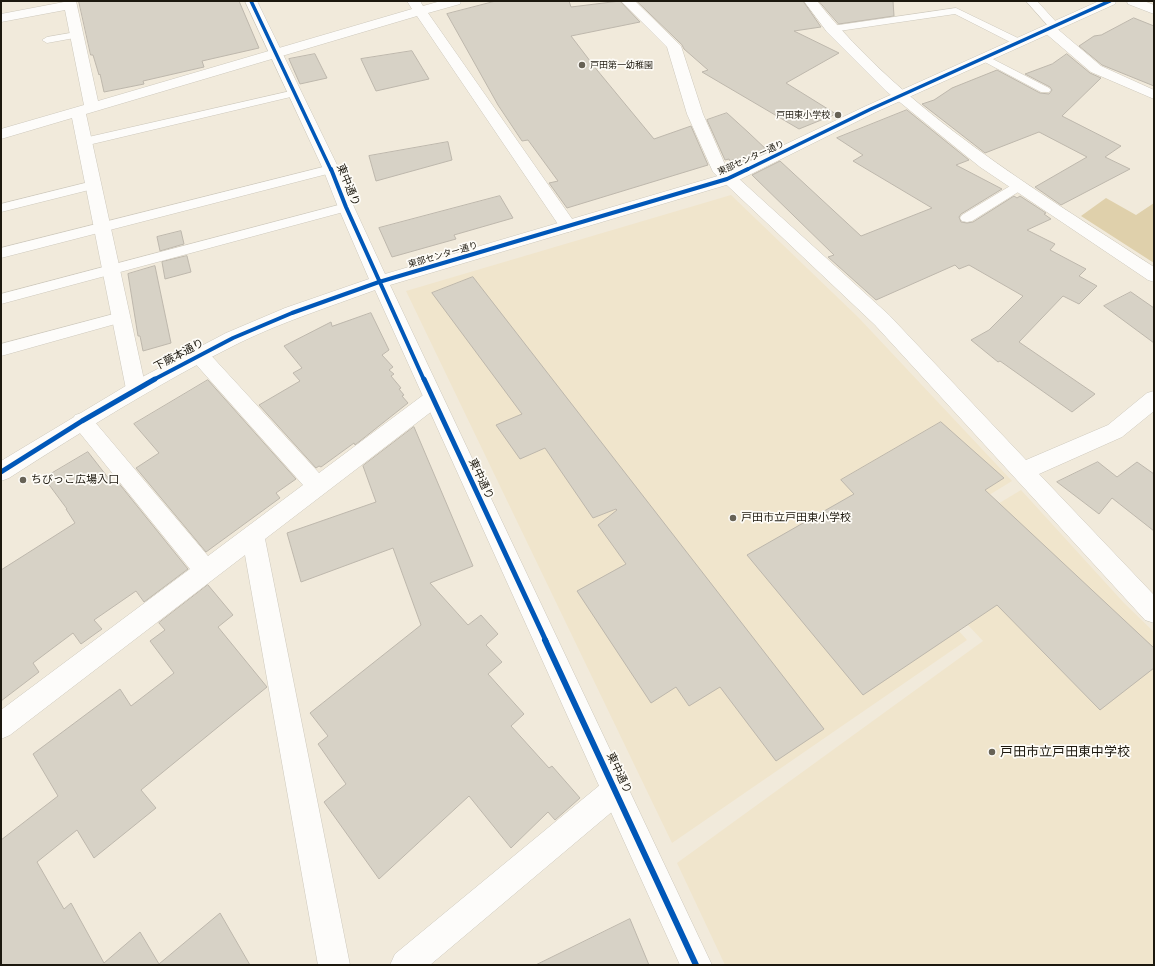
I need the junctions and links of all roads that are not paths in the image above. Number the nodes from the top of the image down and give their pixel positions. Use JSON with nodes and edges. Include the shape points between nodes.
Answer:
{"nodes":[{"id":1,"x":251,"y":1,"type":"edge"},
{"id":2,"x":455,"y":1,"type":"edge"},
{"id":3,"x":629,"y":1,"type":"edge"},
{"id":4,"x":810,"y":1,"type":"edge"},
{"id":5,"x":948,"y":1,"type":"edge"},
{"id":6,"x":1031,"y":1,"type":"edge"},
{"id":7,"x":1110,"y":1,"type":"edge"},
{"id":8,"x":1134,"y":1,"type":"edge"},
{"id":9,"x":70,"y":3,"type":"edge"},
{"id":10,"x":416,"y":6,"type":"edge"},
{"id":11,"x":1154,"y":10,"type":"edge"},
{"id":12,"x":956,"y":11,"type":"junction"},
{"id":13,"x":1,"y":18,"type":"edge"},
{"id":14,"x":1052,"y":28,"type":"junction"},
{"id":15,"x":832,"y":29,"type":"junction"},
{"id":16,"x":76,"y":35,"type":"junction"},
{"id":17,"x":48,"y":40,"type":"dead end"},
{"id":18,"x":1018,"y":42,"type":"junction"},
{"id":19,"x":276,"y":54,"type":"junction"},
{"id":20,"x":985,"y":58,"type":"junction"},
{"id":21,"x":1045,"y":90,"type":"dead end"},
{"id":22,"x":295,"y":93,"type":"junction"},
{"id":23,"x":901,"y":95,"type":"junction"},
{"id":24,"x":1154,"y":95,"type":"edge"},
{"id":25,"x":85,"y":110,"type":"junction"},
{"id":26,"x":1,"y":134,"type":"edge"},
{"id":27,"x":84,"y":142,"type":"junction"},
{"id":28,"x":331,"y":169,"type":"junction"},
{"id":29,"x":727,"y":179,"type":"junction"},
{"id":30,"x":93,"y":185,"type":"junction"},
{"id":31,"x":1019,"y":186,"type":"junction"},
{"id":32,"x":346,"y":207,"type":"junction"},
{"id":33,"x":1,"y":208,"type":"edge"},
{"id":34,"x":967,"y":218,"type":"dead end"},
{"id":35,"x":568,"y":226,"type":"junction"},
{"id":36,"x":102,"y":228,"type":"junction"},
{"id":37,"x":1,"y":253,"type":"edge"},
{"id":38,"x":111,"y":269,"type":"junction"},
{"id":39,"x":1154,"y":276,"type":"edge"},
{"id":40,"x":379,"y":282,"type":"junction"},
{"id":41,"x":1,"y":299,"type":"edge"},
{"id":42,"x":121,"y":317,"type":"junction"},
{"id":43,"x":1,"y":350,"type":"edge"},
{"id":44,"x":200,"y":356,"type":"junction"},
{"id":45,"x":136,"y":389,"type":"junction"},
{"id":46,"x":433,"y":399,"type":"junction"},
{"id":47,"x":1154,"y":399,"type":"edge"},
{"id":48,"x":82,"y":421,"type":"junction"},
{"id":49,"x":1022,"y":471,"type":"junction"},
{"id":50,"x":1,"y":472,"type":"edge"},
{"id":51,"x":318,"y":486,"type":"junction"},
{"id":52,"x":253,"y":536,"type":"junction"},
{"id":53,"x":206,"y":571,"type":"junction"},
{"id":54,"x":1154,"y":612,"type":"edge"},
{"id":55,"x":1,"y":726,"type":"edge"},
{"id":56,"x":616,"y":790,"type":"junction"},
{"id":57,"x":334,"y":965,"type":"edge"},
{"id":58,"x":406,"y":965,"type":"edge"},
{"id":59,"x":696,"y":965,"type":"edge"}],
"edges":[{"from":1,"to":19,"type":"street","name":"東中通り"},
{"from":2,"to":10,"type":"street"},
{"from":3,"to":29,"type":"street","via":[[674,46],[695,114],[719,169]]},
{"from":4,"to":15,"type":"street"},
{"from":5,"to":12,"type":"lane"},
{"from":6,"to":14,"type":"lane"},
{"from":7,"to":14,"type":"street","name":"東部センター通り"},
{"from":8,"to":11,"type":"street"},
{"from":9,"to":13,"type":"street"},
{"from":9,"to":16,"type":"street"},
{"from":10,"to":19,"type":"street"},
{"from":10,"to":35,"type":"street"},
{"from":12,"to":15,"type":"lane"},
{"from":12,"to":18,"type":"lane"},
{"from":14,"to":18,"type":"street","name":"東部センター通り"},
{"from":14,"to":24,"type":"street","via":[[1096,69]]},
{"from":15,"to":23,"type":"street"},
{"from":16,"to":17,"type":"lane"},
{"from":16,"to":25,"type":"street"},
{"from":18,"to":20,"type":"street","name":"東部センター通り"},
{"from":19,"to":22,"type":"street","name":"東中通り"},
{"from":19,"to":25,"type":"street"},
{"from":20,"to":21,"type":"lane"},
{"from":20,"to":23,"type":"street","name":"東部センター通り"},
{"from":22,"to":27,"type":"lane"},
{"from":22,"to":28,"type":"street","name":"東中通り"},
{"from":23,"to":29,"type":"street","name":"東部センター通り"},
{"from":23,"to":31,"type":"street","via":[[986,164]]},
{"from":25,"to":26,"type":"street"},
{"from":25,"to":27,"type":"street"},
{"from":27,"to":30,"type":"street"},
{"from":28,"to":32,"type":"street","name":"東中通り"},
{"from":28,"to":36,"type":"lane"},
{"from":29,"to":35,"type":"street","name":"東部センター通り"},
{"from":29,"to":49,"type":"street","via":[[882,320]]},
{"from":30,"to":33,"type":"lane"},
{"from":30,"to":36,"type":"street"},
{"from":31,"to":34,"type":"lane"},
{"from":31,"to":39,"type":"street"},
{"from":32,"to":38,"type":"lane"},
{"from":32,"to":40,"type":"street","name":"東中通り"},
{"from":35,"to":40,"type":"street","name":"東部センター通り"},
{"from":36,"to":37,"type":"lane"},
{"from":36,"to":38,"type":"street"},
{"from":38,"to":41,"type":"lane"},
{"from":38,"to":42,"type":"street"},
{"from":40,"to":44,"type":"street","name":"下蕨本通り","via":[[292,313],[233,338]]},
{"from":40,"to":46,"type":"street","name":"東中通り"},
{"from":42,"to":43,"type":"lane"},
{"from":42,"to":45,"type":"street"},
{"from":44,"to":45,"type":"street","name":"下蕨本通り"},
{"from":44,"to":51,"type":"street"},
{"from":45,"to":48,"type":"street","name":"下蕨本通り"},
{"from":46,"to":51,"type":"street"},
{"from":46,"to":56,"type":"street","name":"東中通り"},
{"from":47,"to":49,"type":"street","via":[[1115,431]]},
{"from":48,"to":50,"type":"street","name":"下蕨本通り"},
{"from":48,"to":53,"type":"street"},
{"from":49,"to":54,"type":"street"},
{"from":51,"to":52,"type":"street"},
{"from":52,"to":53,"type":"street"},
{"from":52,"to":57,"type":"street"},
{"from":53,"to":55,"type":"street"},
{"from":56,"to":58,"type":"street"},
{"from":56,"to":59,"type":"street","name":"東中通り"}]}
